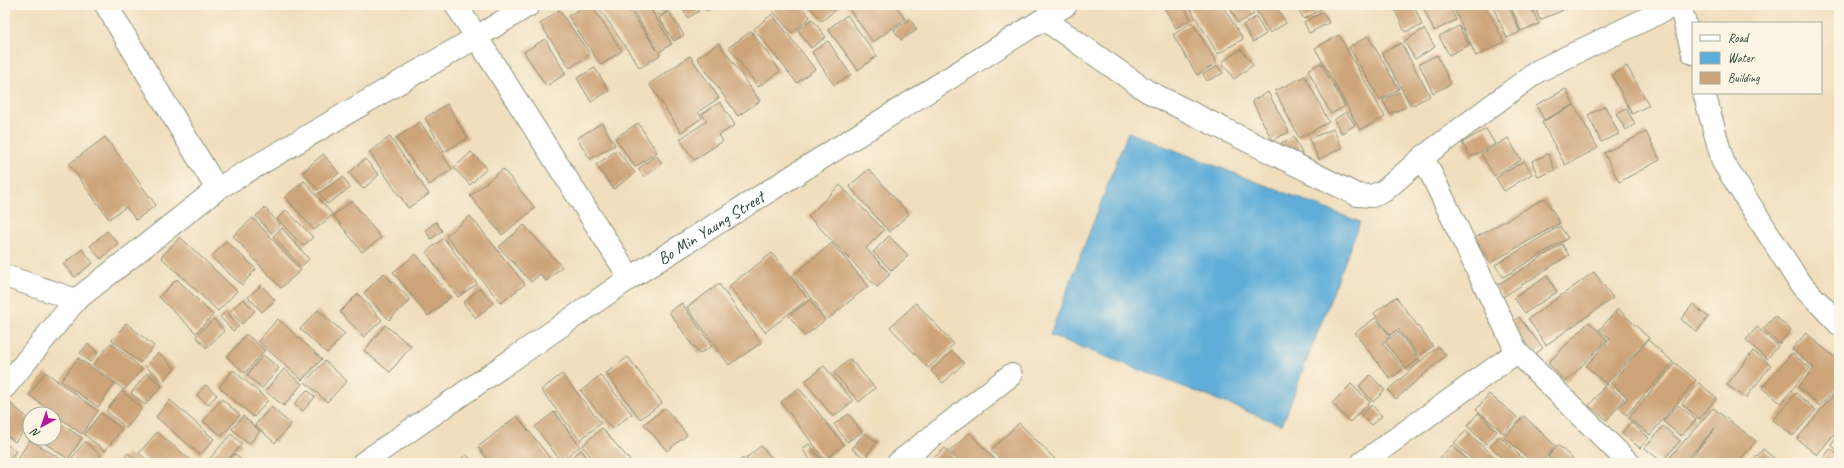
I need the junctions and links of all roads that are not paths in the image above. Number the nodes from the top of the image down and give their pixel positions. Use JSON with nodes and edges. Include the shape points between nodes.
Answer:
{"nodes":[{"id":1,"x":106,"y":5,"type":"edge"},
{"id":2,"x":456,"y":5,"type":"edge"},
{"id":3,"x":529,"y":5,"type":"edge"},
{"id":4,"x":1066,"y":5,"type":"edge"},
{"id":5,"x":1675,"y":5,"type":"edge"},
{"id":6,"x":1680,"y":5,"type":"edge"},
{"id":7,"x":1044,"y":19,"type":"junction"},
{"id":8,"x":477,"y":37,"type":"junction"},
{"id":9,"x":1692,"y":49,"type":"edge"},
{"id":10,"x":1704,"y":94,"type":"edge"},
{"id":11,"x":1423,"y":157,"type":"junction"},
{"id":12,"x":217,"y":189,"type":"junction"},
{"id":13,"x":5,"y":276,"type":"edge"},
{"id":14,"x":630,"y":278,"type":"junction"},
{"id":15,"x":76,"y":300,"type":"junction"},
{"id":16,"x":1839,"y":324,"type":"edge"},
{"id":17,"x":1517,"y":352,"type":"junction"},
{"id":18,"x":1012,"y":375,"type":"dead end"},
{"id":19,"x":5,"y":387,"type":"edge"},
{"id":20,"x":364,"y":463,"type":"edge"},
{"id":21,"x":898,"y":463,"type":"edge"},
{"id":22,"x":1362,"y":463,"type":"edge"},
{"id":23,"x":1630,"y":463,"type":"edge"}],
"edges":[{"from":1,"to":12,"type":"street"},
{"from":2,"to":8,"type":"street"},
{"from":3,"to":8,"type":"street"},
{"from":4,"to":7,"type":"street","name":"Bo Min Yaung Street"},
{"from":5,"to":11,"type":"street","via":[[1538,72]]},
{"from":6,"to":9,"type":"street"},
{"from":7,"to":11,"type":"street","via":[[1146,91],[1357,196],[1372,196],[1384,191]]},
{"from":7,"to":14,"type":"street","name":"Bo Min Yaung Street"},
{"from":8,"to":12,"type":"street"},
{"from":8,"to":14,"type":"street"},
{"from":10,"to":16,"type":"street","via":[[1723,162],[1799,282]]},
{"from":11,"to":17,"type":"street"},
{"from":12,"to":15,"type":"street"},
{"from":13,"to":15,"type":"street"},
{"from":14,"to":20,"type":"street","name":"Bo Min Yaung Street"},
{"from":15,"to":19,"type":"street"},
{"from":17,"to":22,"type":"street"},
{"from":17,"to":23,"type":"street"},
{"from":18,"to":21,"type":"street"}]}
